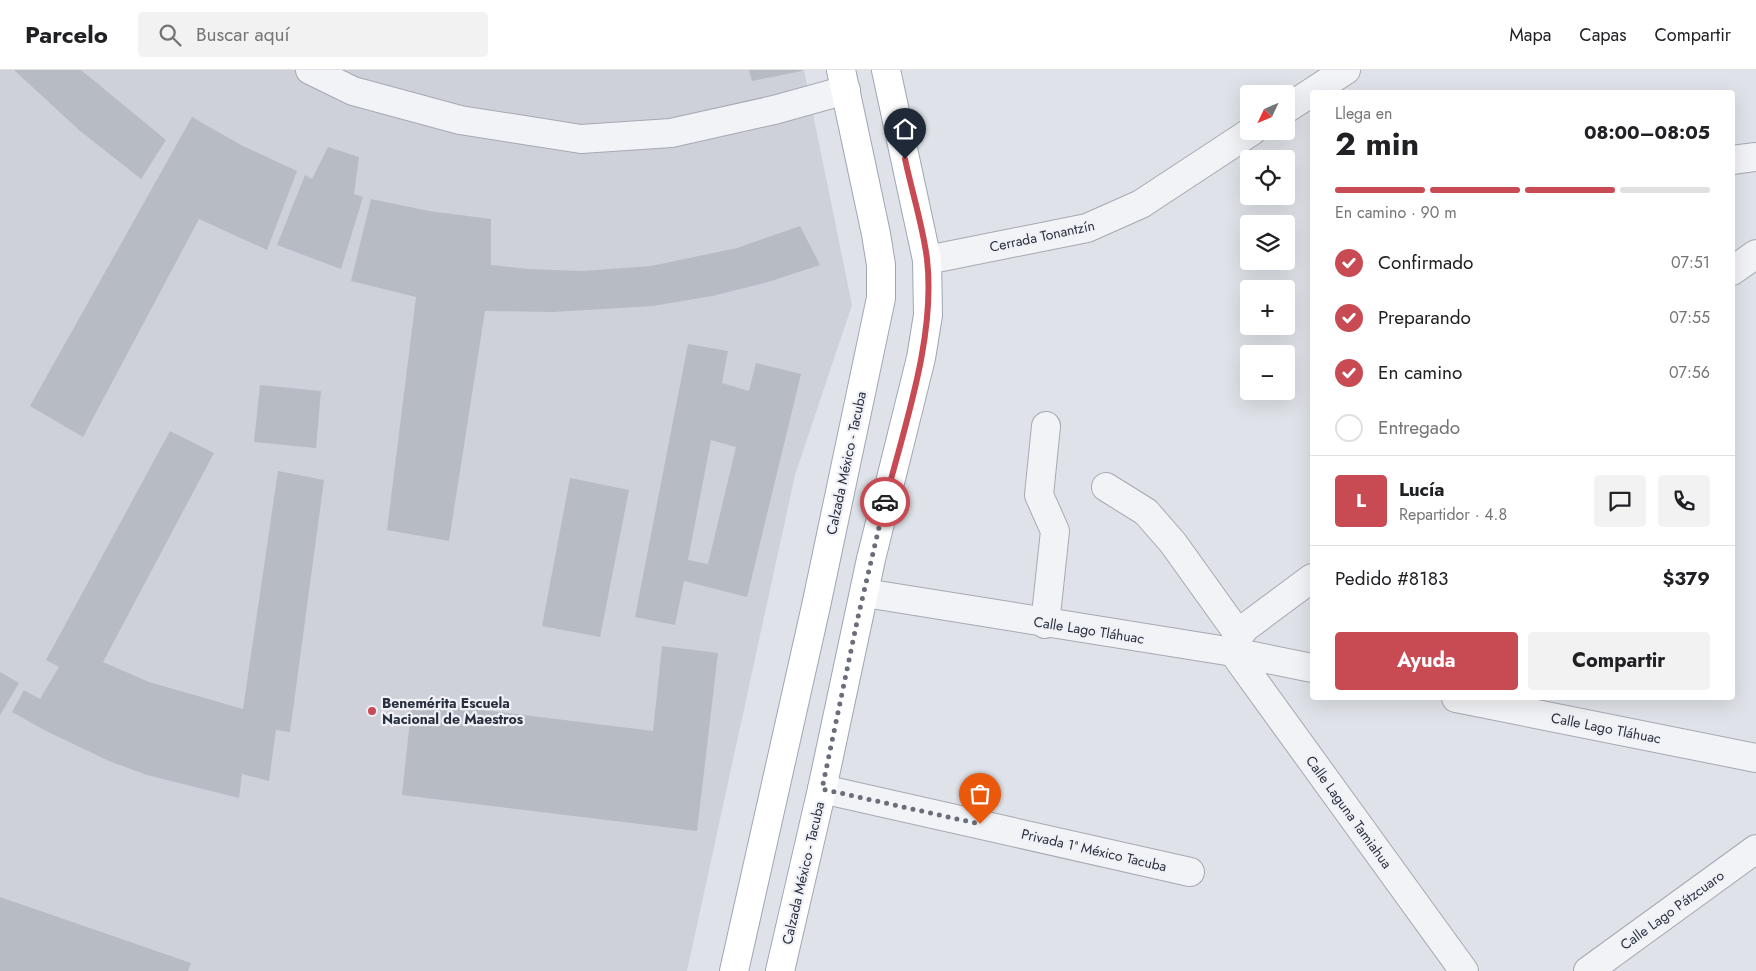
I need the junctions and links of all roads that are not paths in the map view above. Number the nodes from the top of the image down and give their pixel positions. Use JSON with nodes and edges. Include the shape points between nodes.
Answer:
{"nodes":[{"id":1,"x":310,"y":70,"type":"edge"},
{"id":2,"x":886,"y":70,"type":"edge"},
{"id":3,"x":1347,"y":70,"type":"edge"},
{"id":4,"x":844,"y":80,"type":"edge"},
{"id":5,"x":1316,"y":90,"type":"edge"},
{"id":6,"x":1353,"y":90,"type":"edge"},
{"id":7,"x":1310,"y":94,"type":"edge"},
{"id":8,"x":1295,"y":103,"type":"edge"},
{"id":9,"x":1240,"y":139,"type":"edge"},
{"id":10,"x":1756,"y":157,"type":"edge"},
{"id":11,"x":1735,"y":160,"type":"edge"},
{"id":12,"x":927,"y":260,"type":"junction"},
{"id":13,"x":1046,"y":426,"type":"dead end"},
{"id":14,"x":1106,"y":487,"type":"dead end"},
{"id":15,"x":1310,"y":579,"type":"edge"},
{"id":16,"x":865,"y":593,"type":"junction"},
{"id":17,"x":1045,"y":624,"type":"junction"},
{"id":18,"x":1236,"y":644,"type":"junction"},
{"id":19,"x":1310,"y":667,"type":"edge"},
{"id":20,"x":1466,"y":700,"type":"edge"},
{"id":21,"x":1756,"y":758,"type":"edge"},
{"id":22,"x":822,"y":789,"type":"junction"},
{"id":23,"x":1756,"y":849,"type":"edge"},
{"id":24,"x":1190,"y":872,"type":"dead end"},
{"id":25,"x":734,"y":971,"type":"edge"},
{"id":26,"x":780,"y":971,"type":"edge"},
{"id":27,"x":1464,"y":971,"type":"edge"},
{"id":28,"x":1588,"y":971,"type":"edge"}],
"edges":[{"from":1,"to":4,"type":"street","via":[[353,91],[460,120],[580,139],[671,132],[774,110]]},
{"from":2,"to":12,"type":"main road","name":"Calzada México - Tacuba"},
{"from":3,"to":5,"type":"street"},
{"from":3,"to":6,"type":"street"},
{"from":4,"to":25,"type":"main road","name":"Calzada México - Tacuba","via":[[876,234],[881,265],[881,298]]},
{"from":7,"to":8,"type":"street"},
{"from":9,"to":12,"type":"street","name":"Cerrada Tonantzín","via":[[1141,204],[1087,228]]},
{"from":10,"to":11,"type":"street"},
{"from":12,"to":16,"type":"main road","name":"Calzada México - Tacuba","via":[[928,315],[921,358]]},
{"from":13,"to":17,"type":"street","via":[[1040,495],[1055,531]]},
{"from":14,"to":18,"type":"street","name":"Calle Laguna Tamiahua","via":[[1146,512],[1173,543]]},
{"from":15,"to":18,"type":"street","via":[[1246,627]]},
{"from":16,"to":17,"type":"street","name":"Calle Lago Tláhuac"},
{"from":16,"to":22,"type":"main road","name":"Calzada México - Tacuba"},
{"from":17,"to":18,"type":"street","name":"Calle Lago Tláhuac"},
{"from":18,"to":19,"type":"street","name":"Calle Lago Tláhuac"},
{"from":18,"to":27,"type":"street","name":"Calle Laguna Tamiahua"},
{"from":20,"to":21,"type":"street","name":"Calle Lago Tláhuac"},
{"from":22,"to":24,"type":"street","name":"Privada 1ª México Tacuba"},
{"from":22,"to":26,"type":"main road","name":"Calzada México - Tacuba"},
{"from":23,"to":28,"type":"street","name":"Calle Lago Pátzcuaro"}]}
